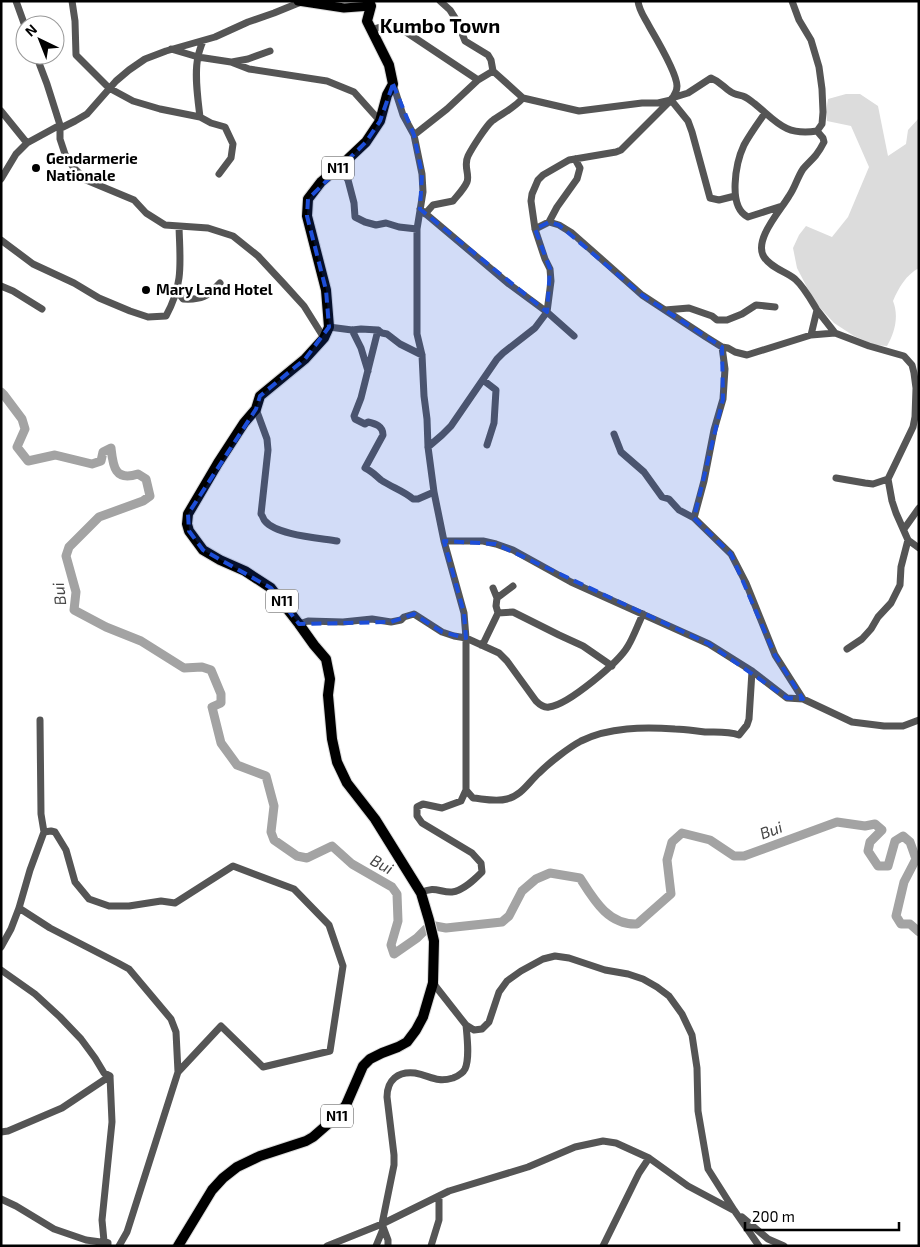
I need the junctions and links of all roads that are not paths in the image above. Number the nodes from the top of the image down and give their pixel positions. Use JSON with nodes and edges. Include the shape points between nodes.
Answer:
{"nodes":[{"id":1,"x":16,"y":1,"type":"edge"},
{"id":2,"x":72,"y":1,"type":"edge"},
{"id":3,"x":300,"y":1,"type":"edge"},
{"id":4,"x":440,"y":1,"type":"edge"},
{"id":5,"x":638,"y":1,"type":"edge"},
{"id":6,"x":792,"y":1,"type":"edge"},
{"id":7,"x":370,"y":4,"type":"edge"},
{"id":8,"x":21,"y":15,"type":"edge"},
{"id":9,"x":372,"y":30,"type":"junction"},
{"id":10,"x":203,"y":41,"type":"junction"},
{"id":11,"x":171,"y":49,"type":"junction"},
{"id":12,"x":270,"y":50,"type":"dead end"},
{"id":13,"x":198,"y":57,"type":"junction"},
{"id":14,"x":231,"y":62,"type":"junction"},
{"id":15,"x":39,"y":65,"type":"edge"},
{"id":16,"x":493,"y":71,"type":"junction"},
{"id":17,"x":478,"y":80,"type":"junction"},
{"id":18,"x":393,"y":84,"type":"junction"},
{"id":19,"x":109,"y":88,"type":"junction"},
{"id":20,"x":523,"y":98,"type":"junction"},
{"id":21,"x":672,"y":99,"type":"junction"},
{"id":22,"x":1,"y":111,"type":"edge"},
{"id":23,"x":765,"y":113,"type":"junction"},
{"id":24,"x":200,"y":117,"type":"junction"},
{"id":25,"x":380,"y":120,"type":"junction"},
{"id":26,"x":60,"y":125,"type":"junction"},
{"id":27,"x":817,"y":131,"type":"junction"},
{"id":28,"x":414,"y":135,"type":"junction"},
{"id":29,"x":27,"y":143,"type":"junction"},
{"id":30,"x":575,"y":159,"type":"junction"},
{"id":31,"x":339,"y":167,"type":"junction"},
{"id":32,"x":219,"y":174,"type":"dead end"},
{"id":33,"x":1,"y":179,"type":"edge"},
{"id":34,"x":735,"y":196,"type":"junction"},
{"id":35,"x":783,"y":206,"type":"junction"},
{"id":36,"x":423,"y":212,"type":"junction"},
{"id":37,"x":550,"y":222,"type":"junction"},
{"id":38,"x":179,"y":226,"type":"junction"},
{"id":39,"x":417,"y":229,"type":"junction"},
{"id":40,"x":535,"y":229,"type":"junction"},
{"id":41,"x":1,"y":240,"type":"edge"},
{"id":42,"x":220,"y":283,"type":"dead end"},
{"id":43,"x":1,"y":286,"type":"edge"},
{"id":44,"x":177,"y":291,"type":"junction"},
{"id":45,"x":183,"y":299,"type":"junction"},
{"id":46,"x":173,"y":303,"type":"junction"},
{"id":47,"x":775,"y":308,"type":"dead end"},
{"id":48,"x":42,"y":309,"type":"dead end"},
{"id":49,"x":665,"y":310,"type":"junction"},
{"id":50,"x":817,"y":310,"type":"junction"},
{"id":51,"x":547,"y":312,"type":"junction"},
{"id":52,"x":329,"y":327,"type":"junction"},
{"id":53,"x":352,"y":330,"type":"junction"},
{"id":54,"x":378,"y":330,"type":"junction"},
{"id":55,"x":835,"y":333,"type":"junction"},
{"id":56,"x":811,"y":335,"type":"junction"},
{"id":57,"x":574,"y":336,"type":"dead end"},
{"id":58,"x":324,"y":338,"type":"junction"},
{"id":59,"x":722,"y":347,"type":"junction"},
{"id":60,"x":422,"y":355,"type":"junction"},
{"id":61,"x":368,"y":371,"type":"junction"},
{"id":62,"x":483,"y":380,"type":"junction"},
{"id":63,"x":256,"y":409,"type":"junction"},
{"id":64,"x":614,"y":434,"type":"dead end"},
{"id":65,"x":488,"y":445,"type":"dead end"},
{"id":66,"x":428,"y":447,"type":"junction"},
{"id":67,"x":836,"y":478,"type":"dead end"},
{"id":68,"x":888,"y":479,"type":"junction"},
{"id":69,"x":434,"y":492,"type":"junction"},
{"id":70,"x":919,"y":508,"type":"edge"},
{"id":71,"x":694,"y":518,"type":"junction"},
{"id":72,"x":904,"y":529,"type":"junction"},
{"id":73,"x":908,"y":540,"type":"junction"},
{"id":74,"x":338,"y":541,"type":"dead end"},
{"id":75,"x":444,"y":541,"type":"junction"},
{"id":76,"x":919,"y":548,"type":"edge"},
{"id":77,"x":513,"y":586,"type":"dead end"},
{"id":78,"x":493,"y":588,"type":"dead end"},
{"id":79,"x":497,"y":598,"type":"junction"},
{"id":80,"x":498,"y":613,"type":"junction"},
{"id":81,"x":642,"y":614,"type":"junction"},
{"id":82,"x":300,"y":624,"type":"junction"},
{"id":83,"x":466,"y":638,"type":"junction"},
{"id":84,"x":481,"y":645,"type":"junction"},
{"id":85,"x":847,"y":649,"type":"dead end"},
{"id":86,"x":612,"y":666,"type":"junction"},
{"id":87,"x":752,"y":671,"type":"junction"},
{"id":88,"x":803,"y":699,"type":"junction"},
{"id":89,"x":40,"y":720,"type":"dead end"},
{"id":90,"x":919,"y":720,"type":"edge"},
{"id":91,"x":466,"y":790,"type":"junction"},
{"id":92,"x":473,"y":798,"type":"junction"},
{"id":93,"x":461,"y":800,"type":"junction"},
{"id":94,"x":44,"y":832,"type":"junction"},
{"id":95,"x":421,"y":893,"type":"junction"},
{"id":96,"x":19,"y":908,"type":"junction"},
{"id":97,"x":1,"y":947,"type":"edge"},
{"id":98,"x":1,"y":970,"type":"edge"},
{"id":99,"x":433,"y":983,"type":"junction"},
{"id":100,"x":466,"y":1025,"type":"junction"},
{"id":101,"x":178,"y":1072,"type":"junction"},
{"id":102,"x":110,"y":1076,"type":"junction"},
{"id":103,"x":1,"y":1132,"type":"edge"},
{"id":104,"x":648,"y":1158,"type":"junction"},
{"id":105,"x":439,"y":1196,"type":"junction"},
{"id":106,"x":1,"y":1199,"type":"edge"},
{"id":107,"x":734,"y":1210,"type":"junction"},
{"id":108,"x":382,"y":1226,"type":"junction"},
{"id":109,"x":108,"y":1245,"type":"edge"},
{"id":110,"x":119,"y":1246,"type":"edge"},
{"id":111,"x":178,"y":1246,"type":"edge"},
{"id":112,"x":327,"y":1246,"type":"edge"},
{"id":113,"x":376,"y":1246,"type":"edge"},
{"id":114,"x":388,"y":1246,"type":"edge"},
{"id":115,"x":431,"y":1246,"type":"edge"},
{"id":116,"x":603,"y":1246,"type":"edge"},
{"id":117,"x":759,"y":1246,"type":"edge"},
{"id":118,"x":784,"y":1246,"type":"edge"}],
"edges":[{"from":1,"to":8,"type":"street"},
{"from":2,"to":19,"type":"street","via":[[76,55]]},
{"from":3,"to":7,"type":"main road","via":[[344,8]]},
{"from":3,"to":10,"type":"street"},
{"from":4,"to":16,"type":"street","via":[[457,21],[465,41],[488,56]]},
{"from":5,"to":21,"type":"street","via":[[641,13],[673,71],[677,86]]},
{"from":6,"to":27,"type":"street","via":[[811,40],[819,67],[823,112],[822,124]]},
{"from":7,"to":9,"type":"highway","via":[[367,21]]},
{"from":9,"to":17,"type":"street","via":[[384,25],[400,28]]},
{"from":9,"to":18,"type":"highway","via":[[389,65]]},
{"from":10,"to":11,"type":"street"},
{"from":10,"to":13,"type":"street"},
{"from":11,"to":13,"type":"street"},
{"from":11,"to":19,"type":"street","via":[[145,59]]},
{"from":12,"to":14,"type":"street"},
{"from":13,"to":14,"type":"street"},
{"from":13,"to":24,"type":"street"},
{"from":14,"to":25,"type":"street","via":[[249,69],[327,81],[354,92]]},
{"from":15,"to":26,"type":"street"},
{"from":16,"to":17,"type":"street"},
{"from":16,"to":20,"type":"street"},
{"from":17,"to":28,"type":"street"},
{"from":18,"to":25,"type":"highway","number":"N11"},
{"from":18,"to":28,"type":"street","via":[[403,115]]},
{"from":19,"to":24,"type":"street","via":[[133,101]]},
{"from":19,"to":26,"type":"street","via":[[87,114],[63,127]]},
{"from":20,"to":21,"type":"street","via":[[579,111],[658,104]]},
{"from":20,"to":36,"type":"street","via":[[490,122],[467,158],[467,182],[453,201],[433,205]]},
{"from":21,"to":23,"type":"street","via":[[711,78],[745,97]]},
{"from":21,"to":30,"type":"street","via":[[621,150]]},
{"from":21,"to":34,"type":"street","via":[[690,127],[710,198],[719,200]]},
{"from":22,"to":29,"type":"street"},
{"from":23,"to":27,"type":"street","via":[[788,129]]},
{"from":23,"to":34,"type":"street","via":[[741,152]]},
{"from":24,"to":32,"type":"street","via":[[225,128],[233,144],[231,158]]},
{"from":25,"to":31,"type":"highway","number":"N11","via":[[366,142]]},
{"from":26,"to":29,"type":"street"},
{"from":26,"to":38,"type":"street","via":[[65,154],[86,180],[134,200],[146,213],[165,225]]},
{"from":27,"to":35,"type":"street","via":[[824,142],[800,174]]},
{"from":28,"to":36,"type":"street","via":[[422,174]]},
{"from":29,"to":33,"type":"street"},
{"from":30,"to":37,"type":"street","via":[[580,168],[578,176]]},
{"from":30,"to":40,"type":"street","via":[[538,180],[531,201]]},
{"from":31,"to":39,"type":"street","via":[[348,180],[355,216],[376,225],[386,223]]},
{"from":31,"to":52,"type":"highway","number":"N11","via":[[308,199],[307,216],[326,290]]},
{"from":34,"to":35,"type":"street","via":[[742,213],[748,217]]},
{"from":35,"to":50,"type":"street","via":[[768,227],[761,252],[770,263],[800,284]]},
{"from":36,"to":39,"type":"street"},
{"from":36,"to":51,"type":"street"},
{"from":37,"to":40,"type":"street"},
{"from":37,"to":49,"type":"street","via":[[572,233],[642,295]]},
{"from":38,"to":44,"type":"street"},
{"from":38,"to":58,"type":"street","via":[[208,228],[233,236],[258,256],[304,306]]},
{"from":39,"to":60,"type":"street","via":[[417,334]]},
{"from":40,"to":51,"type":"street","via":[[550,269]]},
{"from":41,"to":46,"type":"street","via":[[33,264],[130,311],[148,317],[166,316]]},
{"from":42,"to":45,"type":"street","via":[[208,295],[196,300]]},
{"from":43,"to":48,"type":"street"},
{"from":44,"to":45,"type":"street"},
{"from":44,"to":46,"type":"street"},
{"from":45,"to":46,"type":"street"},
{"from":47,"to":49,"type":"street","via":[[756,305],[722,321],[689,308]]},
{"from":49,"to":59,"type":"street"},
{"from":50,"to":55,"type":"street"},
{"from":50,"to":56,"type":"street"},
{"from":51,"to":57,"type":"street"},
{"from":51,"to":62,"type":"street","via":[[535,328],[497,358]]},
{"from":52,"to":53,"type":"street"},
{"from":52,"to":58,"type":"highway","number":"N11"},
{"from":53,"to":54,"type":"street"},
{"from":53,"to":61,"type":"street"},
{"from":54,"to":60,"type":"street"},
{"from":54,"to":61,"type":"street"},
{"from":55,"to":56,"type":"street"},
{"from":55,"to":68,"type":"street","via":[[904,356],[912,366],[916,388],[913,428]]},
{"from":56,"to":59,"type":"street","via":[[746,355]]},
{"from":58,"to":63,"type":"highway","number":"N11","via":[[305,359],[260,396]]},
{"from":59,"to":71,"type":"street","via":[[725,369],[723,399]]},
{"from":60,"to":66,"type":"street"},
{"from":61,"to":69,"type":"street","via":[[354,416],[365,424],[379,426],[383,435],[365,468],[413,499]]},
{"from":62,"to":65,"type":"street","via":[[496,390],[494,423]]},
{"from":62,"to":66,"type":"street","via":[[451,426]]},
{"from":63,"to":74,"type":"street","via":[[268,450],[262,514],[265,521],[288,534]]},
{"from":63,"to":82,"type":"highway","number":"N11","via":[[188,514],[187,524],[203,550],[271,588]]},
{"from":64,"to":71,"type":"street","via":[[621,452],[644,472],[662,497]]},
{"from":66,"to":69,"type":"street"},
{"from":67,"to":68,"type":"street","via":[[873,484]]},
{"from":68,"to":72,"type":"street","via":[[896,514]]},
{"from":69,"to":75,"type":"street"},
{"from":70,"to":72,"type":"street"},
{"from":71,"to":88,"type":"street","via":[[731,554],[775,654]]},
{"from":72,"to":73,"type":"street"},
{"from":73,"to":76,"type":"street"},
{"from":73,"to":85,"type":"street","via":[[900,585],[891,603],[862,639]]},
{"from":75,"to":81,"type":"street","via":[[483,542],[513,550]]},
{"from":75,"to":83,"type":"street","via":[[464,613]]},
{"from":77,"to":79,"type":"street"},
{"from":78,"to":79,"type":"street"},
{"from":79,"to":80,"type":"street"},
{"from":80,"to":84,"type":"street"},
{"from":80,"to":86,"type":"street","via":[[513,612],[583,646]]},
{"from":81,"to":86,"type":"street","via":[[629,646]]},
{"from":81,"to":87,"type":"street","via":[[709,644]]},
{"from":82,"to":83,"type":"street","via":[[391,622],[414,614],[442,632]]},
{"from":82,"to":95,"type":"highway","number":"N11","via":[[326,659],[332,739],[337,762],[347,783],[375,819]]},
{"from":83,"to":84,"type":"street"},
{"from":83,"to":91,"type":"street"},
{"from":84,"to":86,"type":"street","via":[[507,660],[536,701],[547,708],[565,702]]},
{"from":87,"to":88,"type":"street","via":[[787,698]]},
{"from":87,"to":92,"type":"street","via":[[748,725],[739,735],[635,728],[604,733],[572,747],[539,772],[519,794],[499,800]]},
{"from":88,"to":90,"type":"street","via":[[852,722],[903,726]]},
{"from":89,"to":94,"type":"street"},
{"from":91,"to":92,"type":"street"},
{"from":91,"to":93,"type":"street"},
{"from":92,"to":93,"type":"street"},
{"from":93,"to":95,"type":"street","via":[[442,808],[423,804],[417,807],[416,816],[422,823],[472,853],[481,863],[482,872],[470,884],[453,892],[433,889]]},
{"from":94,"to":96,"type":"street"},
{"from":94,"to":101,"type":"street","via":[[55,832],[66,850],[75,882],[89,899],[109,906],[161,901],[175,903],[232,866],[294,889],[329,925],[343,966],[330,1051],[263,1067],[221,1026]]},
{"from":95,"to":99,"type":"highway","number":"N11","via":[[434,941]]},
{"from":96,"to":97,"type":"street"},
{"from":96,"to":101,"type":"street","via":[[129,969],[172,1019],[176,1032]]},
{"from":98,"to":102,"type":"street","via":[[60,1017],[81,1039],[104,1073]]},
{"from":99,"to":100,"type":"street"},
{"from":99,"to":111,"type":"highway","number":"N11","via":[[416,1030],[407,1042],[370,1059],[363,1066],[346,1105],[336,1117],[306,1141],[237,1167],[212,1190]]},
{"from":100,"to":107,"type":"street","via":[[482,1030],[489,1022],[499,992],[507,981],[543,959],[555,956],[628,974],[658,987],[682,1014],[692,1035],[698,1110],[708,1169]]},
{"from":100,"to":108,"type":"street","via":[[468,1052],[465,1068],[459,1076],[436,1080],[414,1073],[395,1077],[389,1082],[394,1165]]},
{"from":101,"to":110,"type":"street","via":[[127,1232]]},
{"from":102,"to":103,"type":"street","via":[[62,1108]]},
{"from":102,"to":109,"type":"street","via":[[112,1122],[102,1220],[104,1241]]},
{"from":104,"to":105,"type":"street","via":[[603,1142],[575,1147],[528,1167]]},
{"from":104,"to":107,"type":"street","via":[[688,1186]]},
{"from":104,"to":116,"type":"street"},
{"from":105,"to":108,"type":"street"},
{"from":105,"to":115,"type":"street","via":[[439,1220]]},
{"from":106,"to":109,"type":"street","via":[[54,1229]]},
{"from":107,"to":117,"type":"street"},
{"from":107,"to":118,"type":"street","via":[[768,1239]]},
{"from":108,"to":112,"type":"street"},
{"from":108,"to":113,"type":"street"},
{"from":108,"to":114,"type":"street"}]}
